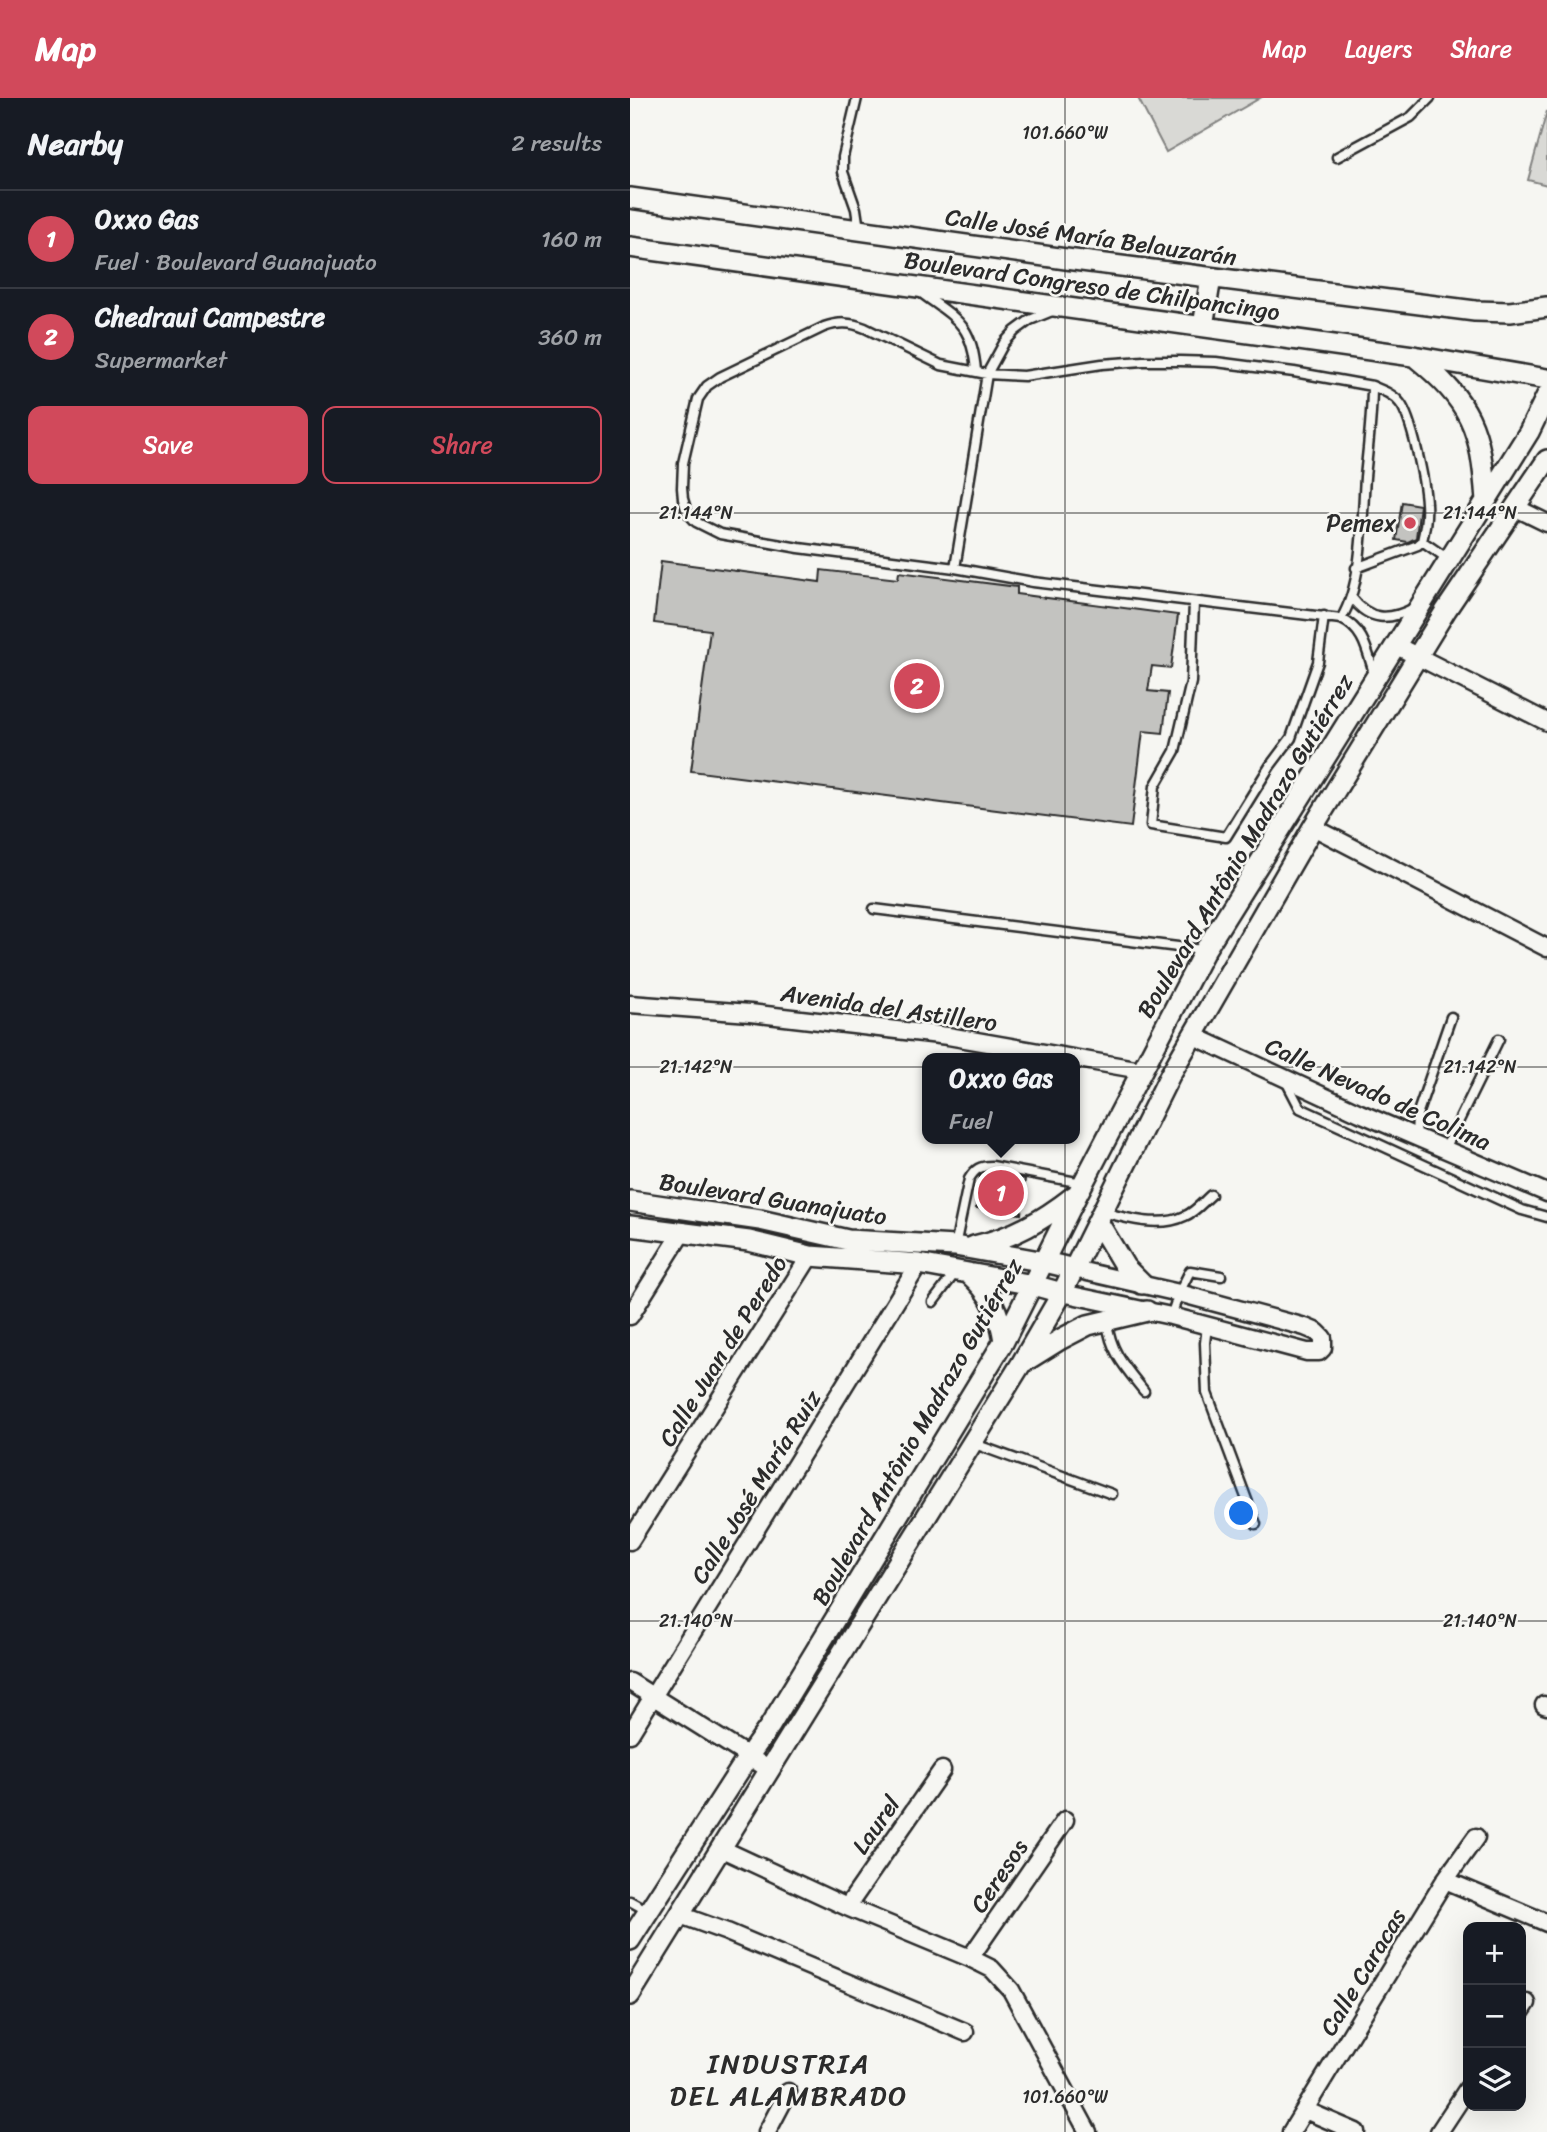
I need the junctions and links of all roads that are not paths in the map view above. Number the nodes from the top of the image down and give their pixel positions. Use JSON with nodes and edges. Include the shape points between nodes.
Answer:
{"nodes":[{"id":1,"x":857,"y":98,"type":"edge"},
{"id":2,"x":1430,"y":98,"type":"edge"},
{"id":3,"x":1337,"y":157,"type":"dead end"},
{"id":4,"x":630,"y":198,"type":"edge"},
{"id":5,"x":859,"y":229,"type":"junction"},
{"id":6,"x":630,"y":247,"type":"edge"},
{"id":7,"x":1211,"y":278,"type":"junction"},
{"id":8,"x":912,"y":286,"type":"junction"},
{"id":9,"x":1060,"y":307,"type":"junction"},
{"id":10,"x":1547,"y":307,"type":"edge"},
{"id":11,"x":1203,"y":326,"type":"junction"},
{"id":12,"x":1413,"y":356,"type":"junction"},
{"id":13,"x":976,"y":371,"type":"junction"},
{"id":14,"x":987,"y":374,"type":"junction"},
{"id":15,"x":1547,"y":379,"type":"edge"},
{"id":16,"x":1372,"y":386,"type":"junction"},
{"id":17,"x":1547,"y":395,"type":"edge"},
{"id":18,"x":1547,"y":460,"type":"edge"},
{"id":19,"x":1486,"y":501,"type":"junction"},
{"id":20,"x":1514,"y":507,"type":"junction"},
{"id":21,"x":1547,"y":523,"type":"edge"},
{"id":22,"x":1423,"y":541,"type":"junction"},
{"id":23,"x":1448,"y":559,"type":"junction"},
{"id":24,"x":955,"y":568,"type":"junction"},
{"id":25,"x":1356,"y":568,"type":"junction"},
{"id":26,"x":1352,"y":598,"type":"junction"},
{"id":27,"x":1194,"y":603,"type":"junction"},
{"id":28,"x":1421,"y":605,"type":"junction"},
{"id":29,"x":1324,"y":616,"type":"junction"},
{"id":30,"x":1341,"y":619,"type":"junction"},
{"id":31,"x":1395,"y":645,"type":"junction"},
{"id":32,"x":1416,"y":657,"type":"junction"},
{"id":33,"x":1376,"y":678,"type":"junction"},
{"id":34,"x":1547,"y":722,"type":"edge"},
{"id":35,"x":1313,"y":827,"type":"junction"},
{"id":36,"x":874,"y":909,"type":"dead end"},
{"id":37,"x":1547,"y":948,"type":"edge"},
{"id":38,"x":1205,"y":950,"type":"junction"},
{"id":39,"x":630,"y":1004,"type":"edge"},
{"id":40,"x":1451,"y":1017,"type":"dead end"},
{"id":41,"x":1192,"y":1035,"type":"junction"},
{"id":42,"x":1499,"y":1039,"type":"dead end"},
{"id":43,"x":1044,"y":1053,"type":"edge"},
{"id":44,"x":1080,"y":1059,"type":"edge"},
{"id":45,"x":1141,"y":1070,"type":"junction"},
{"id":46,"x":1284,"y":1078,"type":"junction"},
{"id":47,"x":1416,"y":1137,"type":"junction"},
{"id":48,"x":1445,"y":1149,"type":"junction"},
{"id":49,"x":1080,"y":1188,"type":"junction"},
{"id":50,"x":1547,"y":1193,"type":"edge"},
{"id":51,"x":1211,"y":1195,"type":"dead end"},
{"id":52,"x":630,"y":1201,"type":"edge"},
{"id":53,"x":1100,"y":1217,"type":"junction"},
{"id":54,"x":1547,"y":1217,"type":"edge"},
{"id":55,"x":630,"y":1226,"type":"edge"},
{"id":56,"x":683,"y":1231,"type":"junction"},
{"id":57,"x":960,"y":1247,"type":"junction"},
{"id":58,"x":810,"y":1256,"type":"junction"},
{"id":59,"x":1045,"y":1262,"type":"junction"},
{"id":60,"x":919,"y":1264,"type":"junction"},
{"id":61,"x":1074,"y":1269,"type":"junction"},
{"id":62,"x":962,"y":1272,"type":"junction"},
{"id":63,"x":1220,"y":1276,"type":"dead end"},
{"id":64,"x":1142,"y":1284,"type":"junction"},
{"id":65,"x":1033,"y":1285,"type":"junction"},
{"id":66,"x":1062,"y":1293,"type":"junction"},
{"id":67,"x":1179,"y":1293,"type":"junction"},
{"id":68,"x":933,"y":1302,"type":"dead end"},
{"id":69,"x":1147,"y":1311,"type":"junction"},
{"id":70,"x":1171,"y":1316,"type":"junction"},
{"id":71,"x":630,"y":1317,"type":"edge"},
{"id":72,"x":1107,"y":1319,"type":"junction"},
{"id":73,"x":1207,"y":1326,"type":"junction"},
{"id":74,"x":1004,"y":1341,"type":"junction"},
{"id":75,"x":1021,"y":1364,"type":"junction"},
{"id":76,"x":1144,"y":1391,"type":"dead end"},
{"id":77,"x":972,"y":1443,"type":"junction"},
{"id":78,"x":1112,"y":1494,"type":"dead end"},
{"id":79,"x":1256,"y":1524,"type":"dead end"},
{"id":80,"x":630,"y":1541,"type":"edge"},
{"id":81,"x":630,"y":1682,"type":"edge"},
{"id":82,"x":653,"y":1698,"type":"junction"},
{"id":83,"x":630,"y":1734,"type":"edge"},
{"id":84,"x":748,"y":1756,"type":"junction"},
{"id":85,"x":770,"y":1770,"type":"junction"},
{"id":86,"x":942,"y":1770,"type":"dead end"},
{"id":87,"x":1065,"y":1820,"type":"dead end"},
{"id":88,"x":1476,"y":1837,"type":"dead end"},
{"id":89,"x":722,"y":1849,"type":"junction"},
{"id":90,"x":1445,"y":1880,"type":"junction"},
{"id":91,"x":630,"y":1901,"type":"edge"},
{"id":92,"x":847,"y":1907,"type":"junction"},
{"id":93,"x":648,"y":1912,"type":"junction"},
{"id":94,"x":680,"y":1915,"type":"junction"},
{"id":95,"x":1547,"y":1923,"type":"edge"},
{"id":96,"x":630,"y":1940,"type":"edge"},
{"id":97,"x":970,"y":1958,"type":"junction"},
{"id":98,"x":630,"y":1995,"type":"edge"},
{"id":99,"x":965,"y":2032,"type":"dead end"},
{"id":100,"x":788,"y":2092,"type":"dead end"},
{"id":101,"x":1463,"y":2096,"type":"edge"},
{"id":102,"x":1305,"y":2110,"type":"junction"},
{"id":103,"x":767,"y":2132,"type":"edge"},
{"id":104,"x":1088,"y":2132,"type":"edge"},
{"id":105,"x":1291,"y":2132,"type":"edge"},
{"id":106,"x":1356,"y":2132,"type":"edge"},
{"id":107,"x":1439,"y":2132,"type":"edge"}],
"edges":[{"from":1,"to":5,"type":"lane","via":[[842,172]]},
{"from":2,"to":3,"type":"lane","via":[[1411,117]]},
{"from":4,"to":5,"type":"street","name":"Calle José María Belauzarán"},
{"from":5,"to":7,"type":"street","name":"Calle José María Belauzarán"},
{"from":6,"to":8,"type":"street","name":"Boulevard Congreso de Chilpancingo"},
{"from":7,"to":10,"type":"street","name":"Calle José María Belauzarán","via":[[1475,312]]},
{"from":7,"to":11,"type":"street"},
{"from":8,"to":9,"type":"street","name":"Boulevard Congreso de Chilpancingo"},
{"from":8,"to":13,"type":"lane","via":[[969,335]]},
{"from":9,"to":11,"type":"street","name":"Boulevard Congreso de Chilpancingo"},
{"from":9,"to":14,"type":"lane","via":[[1015,331]]},
{"from":11,"to":12,"type":"street","name":"Boulevard Congreso de Chilpancingo"},
{"from":12,"to":15,"type":"street","name":"Boulevard Congreso de Chilpancingo"},
{"from":12,"to":19,"type":"street","via":[[1443,380],[1466,409],[1483,461]]},
{"from":13,"to":14,"type":"lane"},
{"from":13,"to":24,"type":"lane","via":[[941,365],[854,323],[824,327],[706,386],[698,399],[683,463],[687,512],[720,534]]},
{"from":14,"to":16,"type":"lane","via":[[1024,376],[1102,364],[1181,360],[1281,370]]},
{"from":14,"to":24,"type":"lane"},
{"from":16,"to":22,"type":"lane","via":[[1389,393],[1407,415],[1426,502]]},
{"from":16,"to":25,"type":"lane"},
{"from":17,"to":19,"type":"street","name":"Boulevard Antônio Madrazo Gutiérrez"},
{"from":18,"to":20,"type":"street","name":"Boulevard Antônio Madrazo Gutiérrez"},
{"from":19,"to":23,"type":"street","name":"Boulevard Antônio Madrazo Gutiérrez"},
{"from":20,"to":21,"type":"street"},
{"from":20,"to":32,"type":"street","name":"Boulevard Antônio Madrazo Gutiérrez"},
{"from":22,"to":23,"type":"lane"},
{"from":22,"to":25,"type":"lane"},
{"from":23,"to":28,"type":"street","name":"Boulevard Antônio Madrazo Gutiérrez"},
{"from":24,"to":27,"type":"lane"},
{"from":25,"to":26,"type":"lane"},
{"from":26,"to":28,"type":"lane","via":[[1361,610],[1382,617]]},
{"from":26,"to":30,"type":"lane"},
{"from":27,"to":29,"type":"lane"},
{"from":27,"to":29,"type":"lane","via":[[1191,682],[1175,751],[1155,786],[1151,825],[1226,837],[1292,738],[1318,662]]},
{"from":28,"to":31,"type":"street","name":"Boulevard Antônio Madrazo Gutiérrez"},
{"from":29,"to":30,"type":"lane"},
{"from":30,"to":33,"type":"lane","via":[[1360,634]]},
{"from":31,"to":32,"type":"street"},
{"from":31,"to":33,"type":"street","name":"Boulevard Antônio Madrazo Gutiérrez"},
{"from":32,"to":34,"type":"street"},
{"from":32,"to":35,"type":"street","name":"Boulevard Antônio Madrazo Gutiérrez"},
{"from":33,"to":38,"type":"street","name":"Boulevard Antônio Madrazo Gutiérrez"},
{"from":35,"to":37,"type":"street"},
{"from":35,"to":41,"type":"street","name":"Boulevard Antônio Madrazo Gutiérrez"},
{"from":36,"to":38,"type":"lane"},
{"from":38,"to":45,"type":"street","name":"Boulevard Antônio Madrazo Gutiérrez"},
{"from":39,"to":43,"type":"street","name":"Avenida del Astillero","via":[[948,1036]]},
{"from":40,"to":47,"type":"lane","via":[[1417,1115]]},
{"from":41,"to":46,"type":"street","name":"Calle Nevado de Colima"},
{"from":41,"to":53,"type":"street","name":"Boulevard Antônio Madrazo Gutiérrez"},
{"from":42,"to":48,"type":"lane"},
{"from":44,"to":45,"type":"street","name":"Avenida del Astillero"},
{"from":45,"to":49,"type":"street","name":"Boulevard Antônio Madrazo Gutiérrez"},
{"from":46,"to":47,"type":"street","name":"Calle Nevado de Colima"},
{"from":46,"to":54,"type":"lane","via":[[1300,1108],[1522,1210]]},
{"from":47,"to":48,"type":"street","name":"Calle Nevado de Colima"},
{"from":48,"to":50,"type":"street","name":"Calle Nevado de Colima"},
{"from":49,"to":57,"type":"street","via":[[1023,1231]]},
{"from":49,"to":57,"type":"lane","via":[[1027,1172],[980,1167],[969,1179]]},
{"from":49,"to":59,"type":"street","name":"Boulevard Antônio Madrazo Gutiérrez"},
{"from":51,"to":53,"type":"lane","via":[[1188,1215],[1171,1222]]},
{"from":52,"to":57,"type":"street","name":"Boulevard Guanajuato","via":[[760,1220],[848,1240]]},
{"from":53,"to":61,"type":"street","name":"Boulevard Antônio Madrazo Gutiérrez"},
{"from":53,"to":64,"type":"street","via":[[1125,1267]]},
{"from":55,"to":56,"type":"street","name":"Boulevard Guanajuato"},
{"from":56,"to":58,"type":"street","name":"Boulevard Guanajuato"},
{"from":56,"to":71,"type":"street"},
{"from":57,"to":59,"type":"street","name":"Boulevard Guanajuato"},
{"from":58,"to":60,"type":"street","name":"Boulevard Guanajuato"},
{"from":58,"to":80,"type":"street","name":"Calle Juan de Peredo"},
{"from":59,"to":61,"type":"street","name":"Boulevard Guanajuato"},
{"from":59,"to":65,"type":"street","name":"Boulevard Antônio Madrazo Gutiérrez"},
{"from":60,"to":62,"type":"street","name":"Boulevard Guanajuato"},
{"from":60,"to":82,"type":"street","name":"Calle José María Ruiz"},
{"from":61,"to":64,"type":"street"},
{"from":61,"to":66,"type":"street","name":"Boulevard Antônio Madrazo Gutiérrez"},
{"from":62,"to":65,"type":"street","name":"Boulevard Guanajuato"},
{"from":62,"to":68,"type":"lane"},
{"from":62,"to":74,"type":"street","via":[[979,1283],[994,1304]]},
{"from":63,"to":67,"type":"lane","via":[[1190,1271]]},
{"from":64,"to":67,"type":"street"},
{"from":65,"to":66,"type":"street","name":"Boulevard Guanajuato"},
{"from":65,"to":74,"type":"street","name":"Boulevard Antônio Madrazo Gutiérrez"},
{"from":66,"to":69,"type":"street"},
{"from":66,"to":75,"type":"street","name":"Boulevard Antônio Madrazo Gutiérrez"},
{"from":67,"to":70,"type":"lane"},
{"from":67,"to":73,"type":"street","via":[[1305,1327],[1324,1338],[1324,1344],[1319,1352],[1307,1352]]},
{"from":69,"to":70,"type":"street"},
{"from":69,"to":72,"type":"street"},
{"from":70,"to":73,"type":"street"},
{"from":72,"to":75,"type":"street","via":[[1075,1331]]},
{"from":72,"to":76,"type":"lane","via":[[1118,1358]]},
{"from":73,"to":79,"type":"lane","via":[[1207,1393]]},
{"from":74,"to":84,"type":"street","name":"Boulevard Antônio Madrazo Gutiérrez"},
{"from":75,"to":77,"type":"street","name":"Boulevard Antônio Madrazo Gutiérrez"},
{"from":77,"to":78,"type":"lane"},
{"from":77,"to":85,"type":"street","name":"Boulevard Antônio Madrazo Gutiérrez"},
{"from":81,"to":82,"type":"street"},
{"from":82,"to":83,"type":"street","name":"Calle José María Ruiz"},
{"from":82,"to":84,"type":"street"},
{"from":84,"to":85,"type":"street"},
{"from":84,"to":93,"type":"street","name":"Boulevard Antônio Madrazo Gutiérrez"},
{"from":85,"to":89,"type":"street","name":"Boulevard Antônio Madrazo Gutiérrez"},
{"from":86,"to":92,"type":"street","name":"Laurel"},
{"from":87,"to":97,"type":"street","name":"Ceresos"},
{"from":88,"to":90,"type":"street","name":"Calle Caracas"},
{"from":89,"to":92,"type":"street"},
{"from":89,"to":94,"type":"street","name":"Boulevard Antônio Madrazo Gutiérrez"},
{"from":90,"to":95,"type":"street"},
{"from":90,"to":102,"type":"street","name":"Calle Caracas"},
{"from":91,"to":93,"type":"lane"},
{"from":92,"to":97,"type":"street"},
{"from":93,"to":96,"type":"street","name":"Boulevard Antônio Madrazo Gutiérrez"},
{"from":94,"to":98,"type":"street","name":"Boulevard Antônio Madrazo Gutiérrez"},
{"from":94,"to":99,"type":"street"},
{"from":97,"to":104,"type":"street","via":[[992,1969],[1011,1990]]},
{"from":100,"to":103,"type":"street"},
{"from":101,"to":107,"type":"street"},
{"from":102,"to":105,"type":"street","name":"Calle Caracas"},
{"from":102,"to":106,"type":"street"}]}
